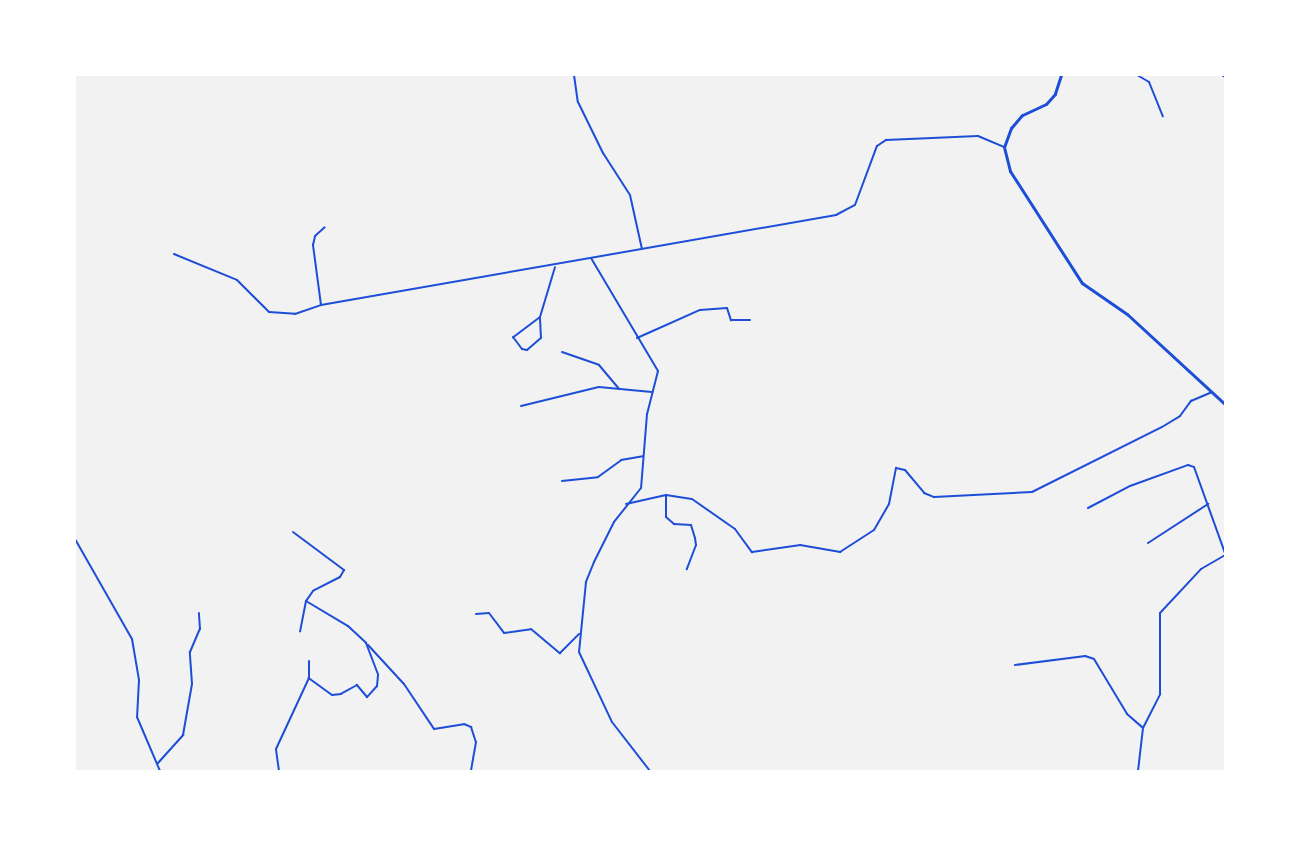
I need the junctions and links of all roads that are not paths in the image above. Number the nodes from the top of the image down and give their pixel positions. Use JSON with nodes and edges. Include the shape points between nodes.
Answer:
{"nodes":[{"id":1,"x":574,"y":75,"type":"edge"},
{"id":2,"x":1061,"y":75,"type":"edge"},
{"id":3,"x":1137,"y":75,"type":"edge"},
{"id":4,"x":1163,"y":116,"type":"dead end"},
{"id":5,"x":1004,"y":147,"type":"junction"},
{"id":6,"x":325,"y":227,"type":"dead end"},
{"id":7,"x":642,"y":249,"type":"junction"},
{"id":8,"x":174,"y":254,"type":"dead end"},
{"id":9,"x":591,"y":258,"type":"junction"},
{"id":10,"x":555,"y":265,"type":"junction"},
{"id":11,"x":321,"y":305,"type":"junction"},
{"id":12,"x":540,"y":316,"type":"junction"},
{"id":13,"x":750,"y":320,"type":"dead end"},
{"id":14,"x":637,"y":338,"type":"junction"},
{"id":15,"x":562,"y":352,"type":"dead end"},
{"id":16,"x":619,"y":389,"type":"junction"},
{"id":17,"x":652,"y":392,"type":"junction"},
{"id":18,"x":1212,"y":392,"type":"junction"},
{"id":19,"x":1225,"y":404,"type":"edge"},
{"id":20,"x":522,"y":406,"type":"dead end"},
{"id":21,"x":643,"y":456,"type":"junction"},
{"id":22,"x":562,"y":482,"type":"dead end"},
{"id":23,"x":666,"y":495,"type":"junction"},
{"id":24,"x":626,"y":504,"type":"junction"},
{"id":25,"x":1208,"y":504,"type":"junction"},
{"id":26,"x":1088,"y":508,"type":"dead end"},
{"id":27,"x":293,"y":532,"type":"dead end"},
{"id":28,"x":75,"y":539,"type":"edge"},
{"id":29,"x":1148,"y":543,"type":"dead end"},
{"id":30,"x":1225,"y":554,"type":"edge"},
{"id":31,"x":687,"y":569,"type":"dead end"},
{"id":32,"x":306,"y":601,"type":"junction"},
{"id":33,"x":199,"y":614,"type":"dead end"},
{"id":34,"x":476,"y":614,"type":"dead end"},
{"id":35,"x":300,"y":631,"type":"dead end"},
{"id":36,"x":579,"y":634,"type":"junction"},
{"id":37,"x":366,"y":643,"type":"junction"},
{"id":38,"x":309,"y":661,"type":"dead end"},
{"id":39,"x":1015,"y":665,"type":"dead end"},
{"id":40,"x":309,"y":678,"type":"junction"},
{"id":41,"x":1143,"y":728,"type":"junction"},
{"id":42,"x":157,"y":763,"type":"junction"},
{"id":43,"x":160,"y":771,"type":"edge"},
{"id":44,"x":279,"y":771,"type":"edge"},
{"id":45,"x":471,"y":771,"type":"edge"},
{"id":46,"x":650,"y":771,"type":"edge"},
{"id":47,"x":1138,"y":771,"type":"edge"}],
"edges":[{"from":1,"to":7,"type":"street","via":[[578,102],[603,153],[630,195]]},
{"from":2,"to":5,"type":"street","via":[[1055,94],[1046,104],[1022,115]]},
{"from":3,"to":4,"type":"street","via":[[1149,82]]},
{"from":5,"to":7,"type":"street","via":[[978,136],[886,140],[877,146],[859,198],[847,212]]},
{"from":5,"to":18,"type":"street","via":[[1010,171],[1025,200],[1082,283],[1127,314]]},
{"from":6,"to":11,"type":"street","via":[[315,236],[313,245]]},
{"from":7,"to":9,"type":"street"},
{"from":8,"to":11,"type":"street","via":[[237,280],[269,312],[295,314]]},
{"from":9,"to":10,"type":"street"},
{"from":9,"to":14,"type":"street"},
{"from":10,"to":11,"type":"street"},
{"from":10,"to":12,"type":"street"},
{"from":12,"to":12,"type":"street","via":[[513,337],[522,348],[527,350],[541,338]]},
{"from":13,"to":14,"type":"street","via":[[731,320],[728,308],[700,310]]},
{"from":14,"to":17,"type":"street","via":[[657,370]]},
{"from":15,"to":16,"type":"street","via":[[599,364]]},
{"from":16,"to":17,"type":"street"},
{"from":16,"to":20,"type":"street","via":[[599,387]]},
{"from":17,"to":21,"type":"street"},
{"from":18,"to":19,"type":"street"},
{"from":18,"to":23,"type":"street","via":[[1191,401],[1180,416],[1162,427],[1032,492],[934,497],[924,493],[905,470],[896,468],[889,504],[874,530],[840,552],[800,545],[752,552],[735,529],[715,512],[692,499]]},
{"from":21,"to":22,"type":"street","via":[[621,460],[598,477]]},
{"from":21,"to":24,"type":"street","via":[[641,488]]},
{"from":23,"to":24,"type":"street"},
{"from":23,"to":31,"type":"street","via":[[666,517],[674,524],[691,525],[695,538]]},
{"from":24,"to":36,"type":"street","via":[[594,562]]},
{"from":25,"to":26,"type":"street","via":[[1194,467],[1181,465]]},
{"from":25,"to":29,"type":"street"},
{"from":25,"to":30,"type":"street"},
{"from":27,"to":32,"type":"street","via":[[344,570],[340,577],[313,591]]},
{"from":28,"to":42,"type":"street","via":[[132,639],[138,680],[136,717]]},
{"from":30,"to":41,"type":"street","via":[[1201,569],[1160,613],[1160,694]]},
{"from":32,"to":35,"type":"street"},
{"from":32,"to":37,"type":"street","via":[[348,626]]},
{"from":33,"to":42,"type":"street","via":[[200,629],[190,652],[192,684],[183,735]]},
{"from":34,"to":36,"type":"street","via":[[489,613],[504,633],[531,629],[560,653]]},
{"from":36,"to":46,"type":"street","via":[[579,652],[612,722]]},
{"from":37,"to":40,"type":"street","via":[[378,675],[372,695],[367,697],[357,685],[341,694],[332,694]]},
{"from":37,"to":45,"type":"street","via":[[404,684],[434,729],[464,724],[471,727],[476,742]]},
{"from":38,"to":40,"type":"street"},
{"from":39,"to":41,"type":"street","via":[[1085,656],[1094,659],[1127,714]]},
{"from":40,"to":44,"type":"street","via":[[276,749]]},
{"from":41,"to":47,"type":"street"},
{"from":42,"to":43,"type":"street"}]}
